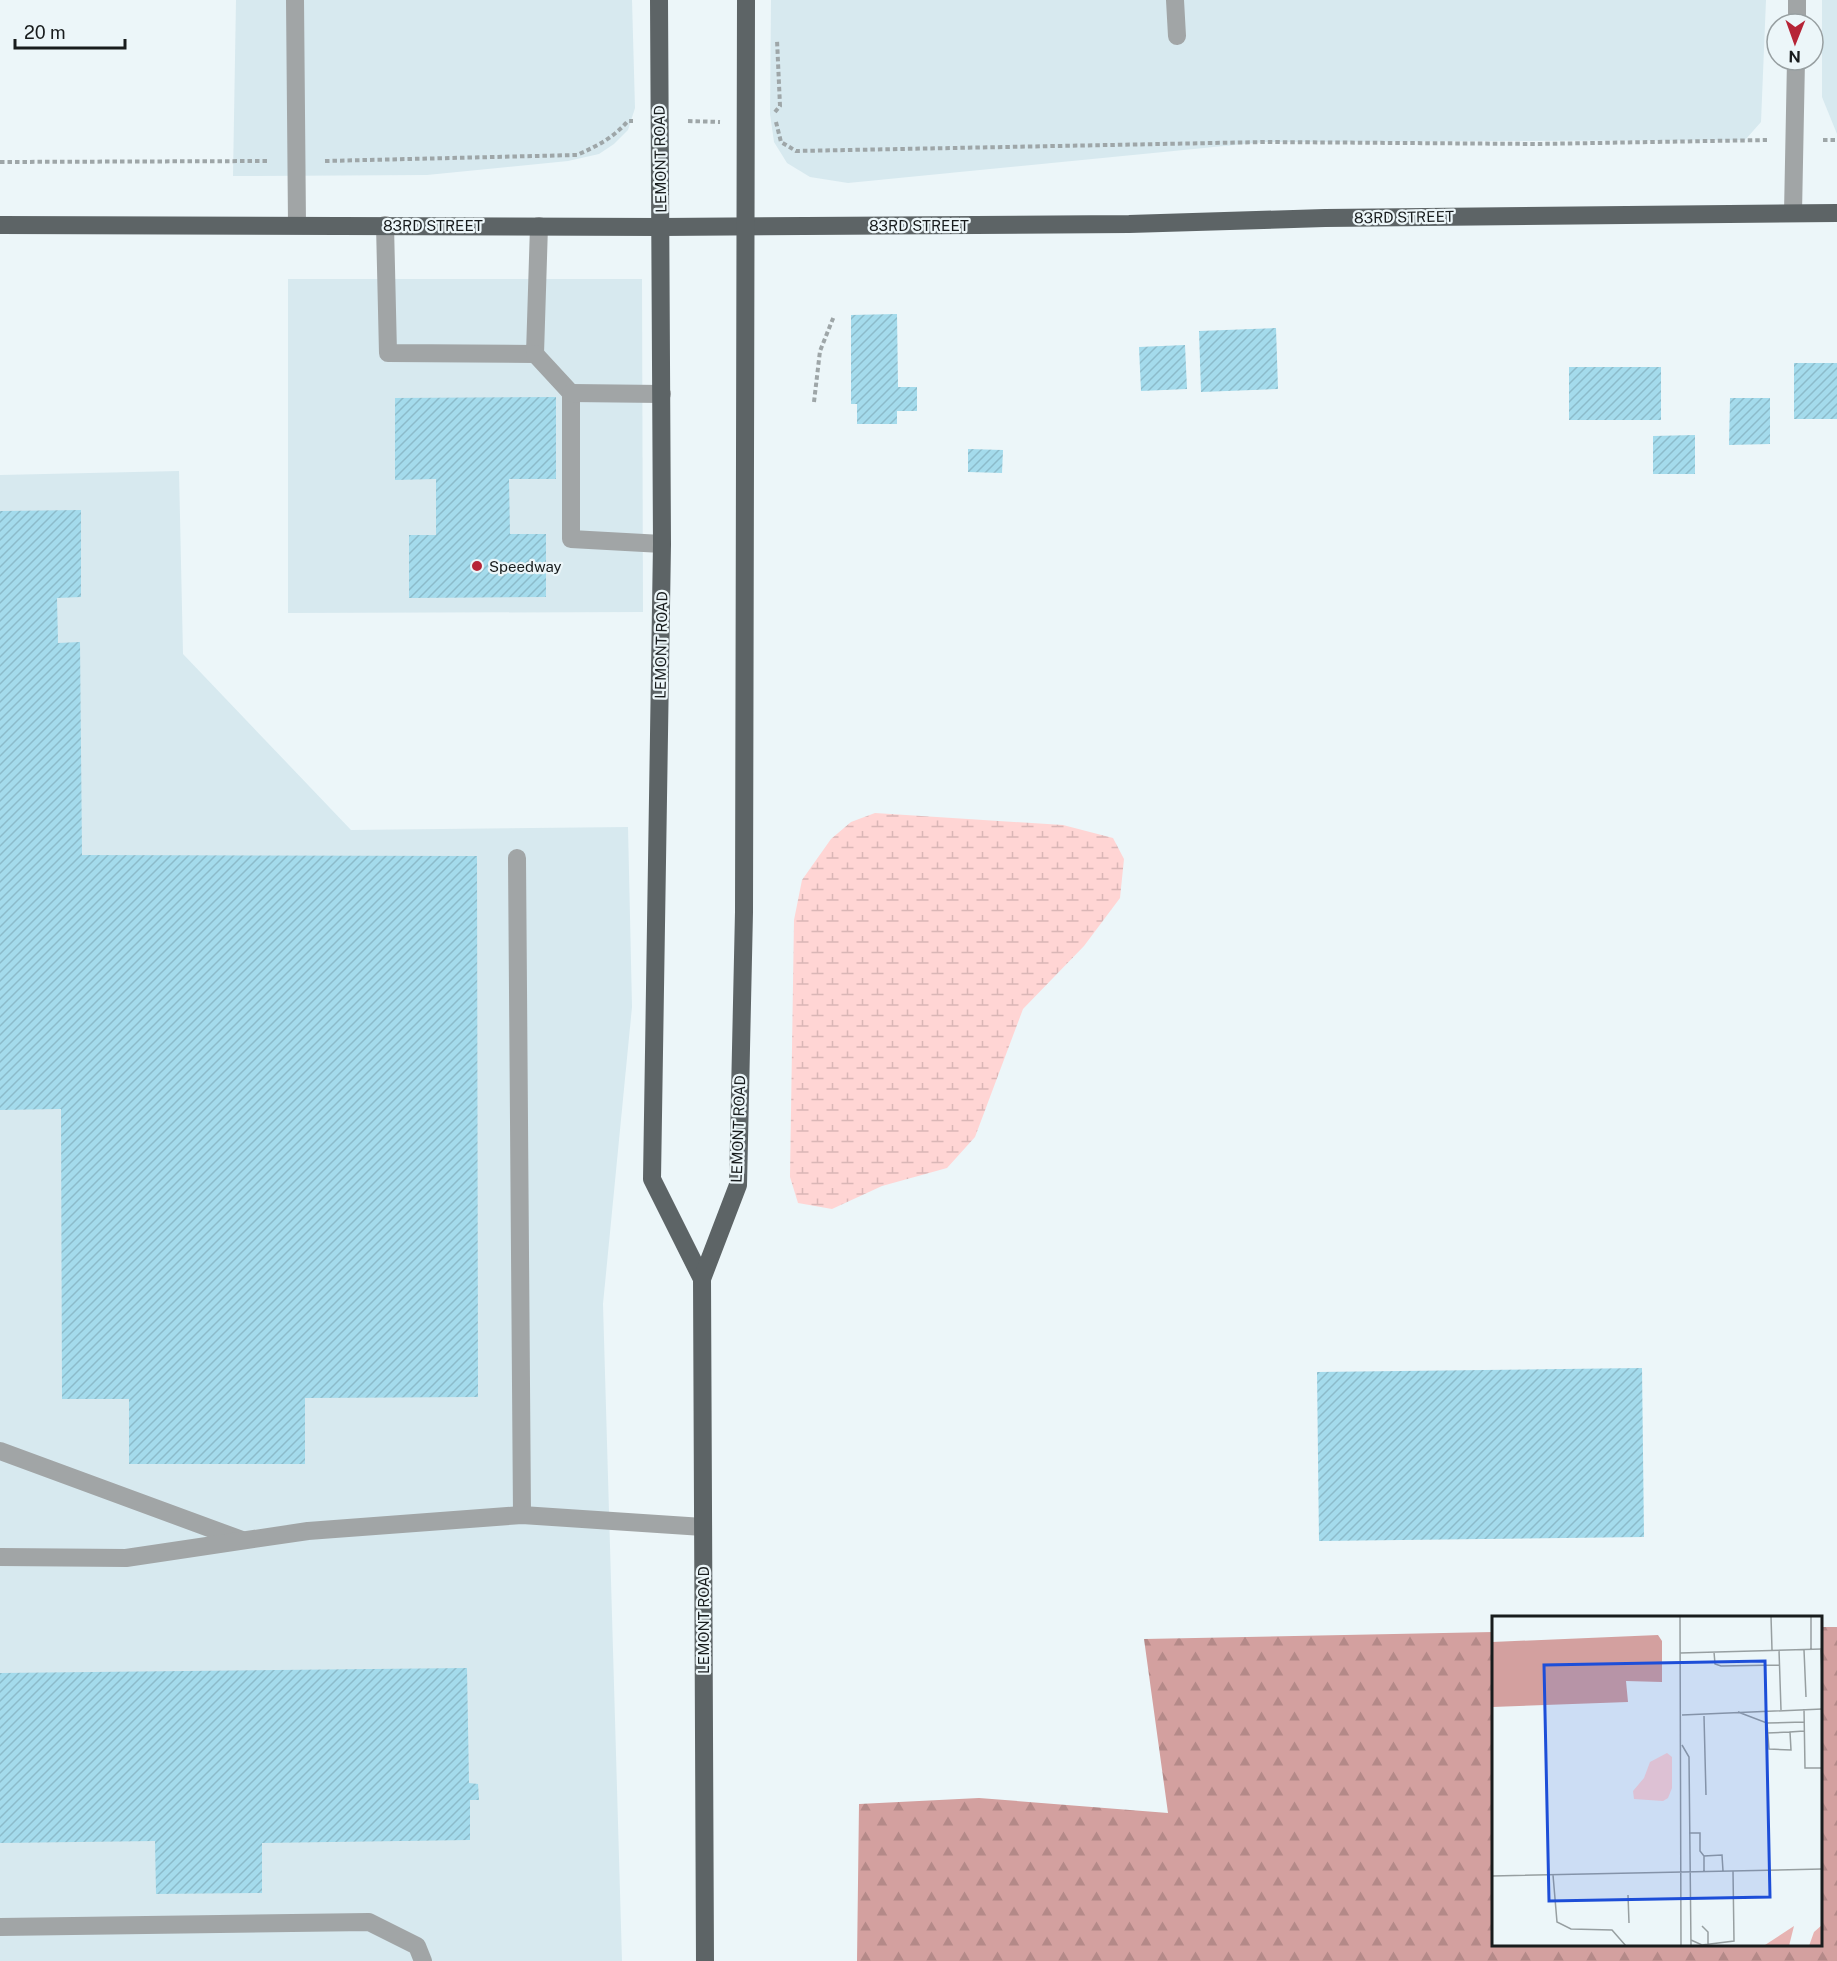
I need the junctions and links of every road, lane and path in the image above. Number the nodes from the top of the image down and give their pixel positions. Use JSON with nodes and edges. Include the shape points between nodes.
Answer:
{"nodes":[{"id":1,"x":295,"y":0,"type":"edge"},
{"id":2,"x":658,"y":0,"type":"edge"},
{"id":3,"x":746,"y":0,"type":"edge"},
{"id":4,"x":1175,"y":0,"type":"edge"},
{"id":5,"x":1176,"y":36,"type":"dead end"},
{"id":6,"x":1796,"y":72,"type":"edge"},
{"id":7,"x":627,"y":121,"type":"dead end"},
{"id":8,"x":659,"y":121,"type":"junction"},
{"id":9,"x":748,"y":122,"type":"junction"},
{"id":10,"x":1795,"y":140,"type":"junction"},
{"id":11,"x":1837,"y":140,"type":"edge"},
{"id":12,"x":1794,"y":213,"type":"junction"},
{"id":13,"x":1837,"y":213,"type":"edge"},
{"id":14,"x":297,"y":224,"type":"junction"},
{"id":15,"x":0,"y":225,"type":"edge"},
{"id":16,"x":385,"y":225,"type":"junction"},
{"id":17,"x":747,"y":225,"type":"junction"},
{"id":18,"x":538,"y":226,"type":"junction"},
{"id":19,"x":661,"y":227,"type":"junction"},
{"id":20,"x":834,"y":316,"type":"dead end"},
{"id":21,"x":535,"y":354,"type":"junction"},
{"id":22,"x":571,"y":393,"type":"junction"},
{"id":23,"x":662,"y":394,"type":"junction"},
{"id":24,"x":814,"y":402,"type":"dead end"},
{"id":25,"x":662,"y":544,"type":"junction"},
{"id":26,"x":517,"y":858,"type":"dead end"},
{"id":27,"x":702,"y":1280,"type":"junction"},
{"id":28,"x":0,"y":1451,"type":"edge"},
{"id":29,"x":522,"y":1515,"type":"junction"},
{"id":30,"x":703,"y":1527,"type":"junction"},
{"id":31,"x":244,"y":1541,"type":"junction"},
{"id":32,"x":0,"y":1557,"type":"edge"},
{"id":33,"x":0,"y":1927,"type":"edge"},
{"id":34,"x":423,"y":1961,"type":"edge"},
{"id":35,"x":705,"y":1961,"type":"edge"}],
"edges":[{"from":1,"to":14,"type":"lane"},
{"from":2,"to":8,"type":"main road","name":"LEMONT ROAD"},
{"from":3,"to":9,"type":"main road","name":"LEMONT ROAD"},
{"from":4,"to":5,"type":"lane"},
{"from":6,"to":10,"type":"lane"},
{"from":7,"to":8,"type":"path"},
{"from":8,"to":9,"type":"path"},
{"from":8,"to":19,"type":"main road","name":"LEMONT ROAD"},
{"from":9,"to":10,"type":"path","via":[[776,122],[781,142],[796,151],[1265,142],[1538,144]]},
{"from":9,"to":17,"type":"main road","name":"LEMONT ROAD"},
{"from":10,"to":11,"type":"path"},
{"from":10,"to":12,"type":"lane"},
{"from":12,"to":13,"type":"main road","name":"83RD STREET"},
{"from":12,"to":17,"type":"main road","name":"83RD STREET","via":[[1128,224]]},
{"from":14,"to":15,"type":"main road","name":"83RD STREET"},
{"from":14,"to":16,"type":"main road","name":"83RD STREET"},
{"from":16,"to":18,"type":"main road","name":"83RD STREET"},
{"from":16,"to":21,"type":"lane","via":[[388,353]]},
{"from":17,"to":19,"type":"main road","name":"83RD STREET"},
{"from":17,"to":27,"type":"main road","name":"LEMONT ROAD","via":[[744,900],[738,1185]]},
{"from":18,"to":19,"type":"main road","name":"83RD STREET"},
{"from":18,"to":21,"type":"lane"},
{"from":19,"to":23,"type":"main road","name":"LEMONT ROAD"},
{"from":20,"to":24,"type":"path","via":[[820,351]]},
{"from":21,"to":22,"type":"lane"},
{"from":22,"to":23,"type":"lane"},
{"from":22,"to":25,"type":"lane","via":[[571,539]]},
{"from":23,"to":25,"type":"main road","name":"LEMONT ROAD"},
{"from":25,"to":27,"type":"main road","name":"LEMONT ROAD","via":[[652,1179]]},
{"from":26,"to":29,"type":"lane"},
{"from":27,"to":30,"type":"main road","name":"LEMONT ROAD"},
{"from":28,"to":31,"type":"lane"},
{"from":29,"to":30,"type":"lane"},
{"from":29,"to":31,"type":"lane","via":[[308,1531]]},
{"from":30,"to":35,"type":"main road","name":"LEMONT ROAD"},
{"from":31,"to":32,"type":"lane","via":[[126,1558]]},
{"from":33,"to":34,"type":"lane","via":[[369,1922],[417,1946]]}]}
